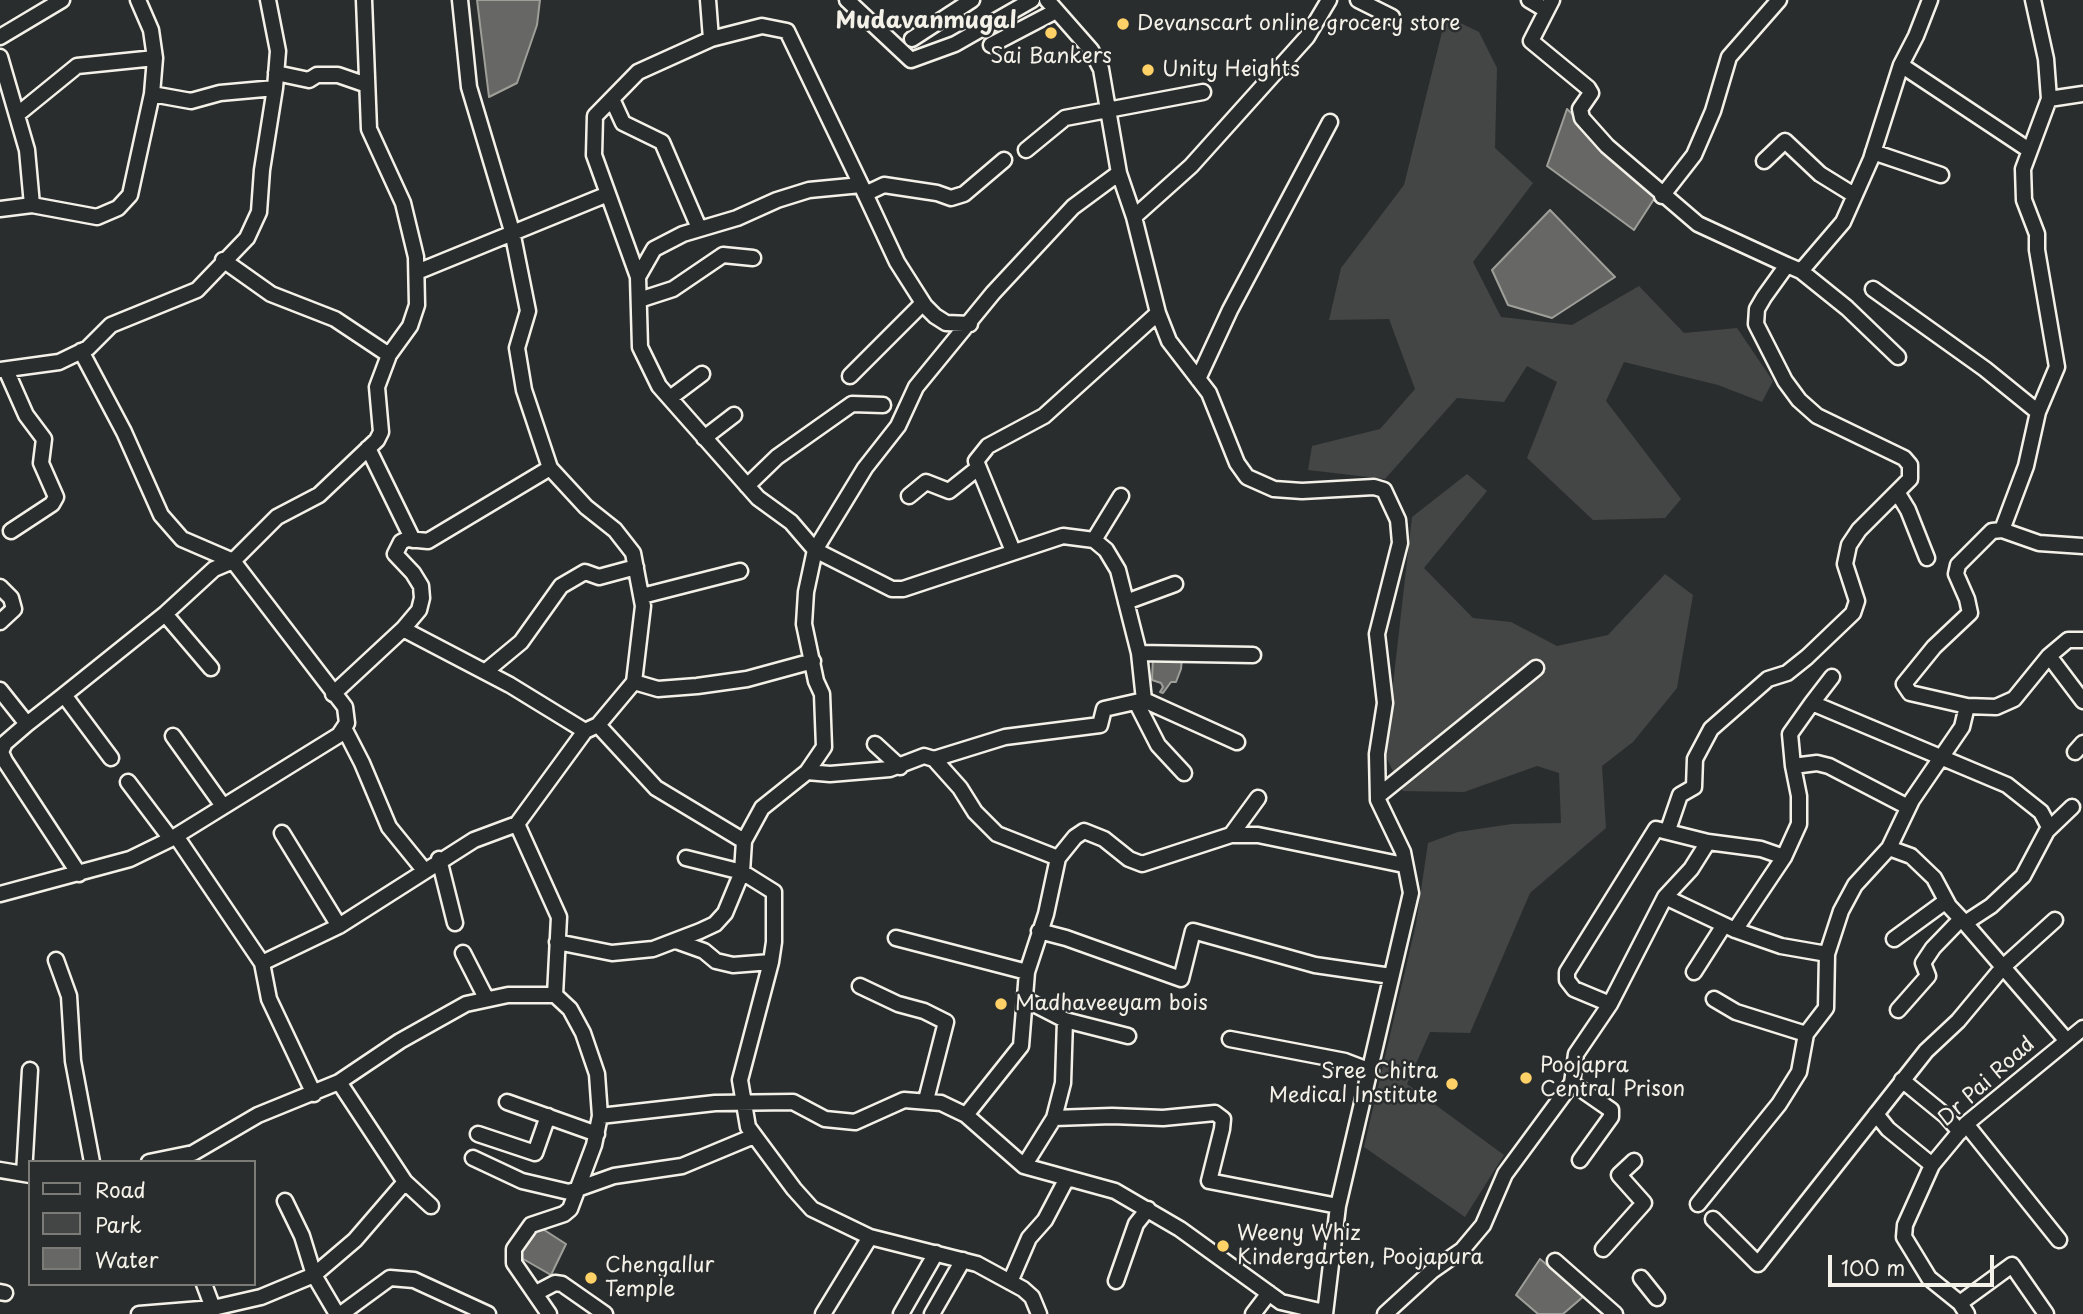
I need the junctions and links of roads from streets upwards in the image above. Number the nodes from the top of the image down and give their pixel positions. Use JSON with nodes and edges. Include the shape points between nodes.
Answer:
{"nodes":[{"id":1,"x":62,"y":0,"type":"edge"},
{"id":2,"x":138,"y":0,"type":"edge"},
{"id":3,"x":268,"y":0,"type":"edge"},
{"id":4,"x":364,"y":0,"type":"edge"},
{"id":5,"x":460,"y":0,"type":"edge"},
{"id":6,"x":708,"y":0,"type":"edge"},
{"id":7,"x":847,"y":0,"type":"edge"},
{"id":8,"x":972,"y":0,"type":"edge"},
{"id":9,"x":1032,"y":0,"type":"edge"},
{"id":10,"x":1329,"y":0,"type":"edge"},
{"id":11,"x":1358,"y":0,"type":"edge"},
{"id":12,"x":1529,"y":0,"type":"edge"},
{"id":13,"x":1779,"y":0,"type":"edge"},
{"id":14,"x":1930,"y":0,"type":"edge"},
{"id":15,"x":2033,"y":0,"type":"edge"},
{"id":16,"x":1051,"y":5,"type":"edge"},
{"id":17,"x":1549,"y":5,"type":"edge"},
{"id":18,"x":1392,"y":17,"type":"dead end"},
{"id":19,"x":0,"y":37,"type":"edge"},
{"id":20,"x":711,"y":39,"type":"junction"},
{"id":21,"x":912,"y":39,"type":"dead end"},
{"id":22,"x":991,"y":44,"type":"dead end"},
{"id":23,"x":0,"y":57,"type":"edge"},
{"id":24,"x":155,"y":58,"type":"junction"},
{"id":25,"x":1900,"y":65,"type":"junction"},
{"id":26,"x":276,"y":73,"type":"junction"},
{"id":27,"x":367,"y":85,"type":"junction"},
{"id":28,"x":275,"y":88,"type":"junction"},
{"id":29,"x":1203,"y":92,"type":"dead end"},
{"id":30,"x":152,"y":94,"type":"junction"},
{"id":31,"x":2083,"y":94,"type":"edge"},
{"id":32,"x":6,"y":95,"type":"edge"},
{"id":33,"x":612,"y":99,"type":"junction"},
{"id":34,"x":2049,"y":99,"type":"junction"},
{"id":35,"x":1108,"y":109,"type":"junction"},
{"id":36,"x":18,"y":114,"type":"junction"},
{"id":37,"x":1330,"y":122,"type":"dead end"},
{"id":38,"x":1026,"y":150,"type":"dead end"},
{"id":39,"x":2029,"y":150,"type":"junction"},
{"id":40,"x":1873,"y":152,"type":"junction"},
{"id":41,"x":1004,"y":160,"type":"dead end"},
{"id":42,"x":1764,"y":161,"type":"dead end"},
{"id":43,"x":1119,"y":173,"type":"junction"},
{"id":44,"x":1941,"y":175,"type":"dead end"},
{"id":45,"x":863,"y":189,"type":"junction"},
{"id":46,"x":608,"y":194,"type":"junction"},
{"id":47,"x":1854,"y":195,"type":"junction"},
{"id":48,"x":1662,"y":196,"type":"junction"},
{"id":49,"x":32,"y":205,"type":"junction"},
{"id":50,"x":0,"y":209,"type":"edge"},
{"id":51,"x":1134,"y":217,"type":"junction"},
{"id":52,"x":699,"y":228,"type":"junction"},
{"id":53,"x":512,"y":231,"type":"junction"},
{"id":54,"x":753,"y":258,"type":"dead end"},
{"id":55,"x":223,"y":260,"type":"junction"},
{"id":56,"x":1794,"y":268,"type":"junction"},
{"id":57,"x":417,"y":272,"type":"junction"},
{"id":58,"x":638,"y":277,"type":"junction"},
{"id":59,"x":1873,"y":289,"type":"dead end"},
{"id":60,"x":639,"y":300,"type":"junction"},
{"id":61,"x":923,"y":303,"type":"junction"},
{"id":62,"x":1158,"y":313,"type":"junction"},
{"id":63,"x":970,"y":324,"type":"junction"},
{"id":64,"x":81,"y":351,"type":"junction"},
{"id":65,"x":389,"y":355,"type":"junction"},
{"id":66,"x":1898,"y":357,"type":"dead end"},
{"id":67,"x":3,"y":371,"type":"edge"},
{"id":68,"x":702,"y":374,"type":"dead end"},
{"id":69,"x":850,"y":376,"type":"dead end"},
{"id":70,"x":1198,"y":379,"type":"junction"},
{"id":71,"x":670,"y":398,"type":"junction"},
{"id":72,"x":883,"y":405,"type":"dead end"},
{"id":73,"x":2038,"y":412,"type":"junction"},
{"id":74,"x":734,"y":415,"type":"dead end"},
{"id":75,"x":704,"y":438,"type":"junction"},
{"id":76,"x":368,"y":448,"type":"junction"},
{"id":77,"x":550,"y":468,"type":"junction"},
{"id":78,"x":978,"y":468,"type":"junction"},
{"id":79,"x":747,"y":486,"type":"junction"},
{"id":80,"x":1897,"y":492,"type":"junction"},
{"id":81,"x":909,"y":496,"type":"dead end"},
{"id":82,"x":1121,"y":496,"type":"dead end"},
{"id":83,"x":2002,"y":530,"type":"junction"},
{"id":84,"x":11,"y":531,"type":"dead end"},
{"id":85,"x":413,"y":540,"type":"junction"},
{"id":86,"x":1094,"y":540,"type":"junction"},
{"id":87,"x":2083,"y":546,"type":"edge"},
{"id":88,"x":815,"y":551,"type":"junction"},
{"id":89,"x":1013,"y":551,"type":"junction"},
{"id":90,"x":1927,"y":558,"type":"dead end"},
{"id":91,"x":233,"y":561,"type":"junction"},
{"id":92,"x":636,"y":567,"type":"junction"},
{"id":93,"x":740,"y":571,"type":"dead end"},
{"id":94,"x":1175,"y":584,"type":"dead end"},
{"id":95,"x":0,"y":587,"type":"edge"},
{"id":96,"x":642,"y":596,"type":"junction"},
{"id":97,"x":1126,"y":602,"type":"junction"},
{"id":98,"x":165,"y":614,"type":"junction"},
{"id":99,"x":0,"y":622,"type":"edge"},
{"id":100,"x":403,"y":629,"type":"junction"},
{"id":101,"x":2083,"y":640,"type":"edge"},
{"id":102,"x":1139,"y":653,"type":"junction"},
{"id":103,"x":1253,"y":655,"type":"dead end"},
{"id":104,"x":2049,"y":656,"type":"junction"},
{"id":105,"x":813,"y":660,"type":"junction"},
{"id":106,"x":211,"y":668,"type":"dead end"},
{"id":107,"x":1536,"y":668,"type":"dead end"},
{"id":108,"x":486,"y":671,"type":"junction"},
{"id":109,"x":1832,"y":677,"type":"dead end"},
{"id":110,"x":634,"y":682,"type":"junction"},
{"id":111,"x":0,"y":690,"type":"edge"},
{"id":112,"x":333,"y":694,"type":"junction"},
{"id":113,"x":64,"y":695,"type":"junction"},
{"id":114,"x":1140,"y":701,"type":"junction"},
{"id":115,"x":2083,"y":701,"type":"edge"},
{"id":116,"x":1812,"y":703,"type":"junction"},
{"id":117,"x":1967,"y":706,"type":"junction"},
{"id":118,"x":27,"y":724,"type":"junction"},
{"id":119,"x":344,"y":728,"type":"junction"},
{"id":120,"x":591,"y":728,"type":"junction"},
{"id":121,"x":173,"y":736,"type":"dead end"},
{"id":122,"x":1237,"y":742,"type":"dead end"},
{"id":123,"x":875,"y":744,"type":"dead end"},
{"id":124,"x":111,"y":758,"type":"dead end"},
{"id":125,"x":1941,"y":758,"type":"junction"},
{"id":126,"x":934,"y":759,"type":"junction"},
{"id":127,"x":1793,"y":766,"type":"junction"},
{"id":128,"x":900,"y":768,"type":"junction"},
{"id":129,"x":807,"y":772,"type":"junction"},
{"id":130,"x":1184,"y":773,"type":"dead end"},
{"id":131,"x":128,"y":782,"type":"dead end"},
{"id":132,"x":1378,"y":796,"type":"junction"},
{"id":133,"x":1258,"y":798,"type":"dead end"},
{"id":134,"x":223,"y":806,"type":"junction"},
{"id":135,"x":1908,"y":807,"type":"junction"},
{"id":136,"x":2072,"y":807,"type":"dead end"},
{"id":137,"x":517,"y":824,"type":"junction"},
{"id":138,"x":1668,"y":830,"type":"junction"},
{"id":139,"x":2048,"y":830,"type":"junction"},
{"id":140,"x":282,"y":833,"type":"dead end"},
{"id":141,"x":1231,"y":835,"type":"junction"},
{"id":142,"x":174,"y":838,"type":"junction"},
{"id":143,"x":744,"y":841,"type":"junction"},
{"id":144,"x":1708,"y":842,"type":"junction"},
{"id":145,"x":1889,"y":848,"type":"junction"},
{"id":146,"x":1784,"y":857,"type":"junction"},
{"id":147,"x":686,"y":858,"type":"dead end"},
{"id":148,"x":1058,"y":858,"type":"junction"},
{"id":149,"x":439,"y":859,"type":"junction"},
{"id":150,"x":1404,"y":865,"type":"junction"},
{"id":151,"x":424,"y":870,"type":"junction"},
{"id":152,"x":742,"y":872,"type":"junction"},
{"id":153,"x":79,"y":874,"type":"junction"},
{"id":154,"x":0,"y":894,"type":"edge"},
{"id":155,"x":1665,"y":897,"type":"junction"},
{"id":156,"x":1946,"y":901,"type":"junction"},
{"id":157,"x":2055,"y":920,"type":"dead end"},
{"id":158,"x":1963,"y":921,"type":"junction"},
{"id":159,"x":455,"y":923,"type":"dead end"},
{"id":160,"x":339,"y":926,"type":"junction"},
{"id":161,"x":1730,"y":928,"type":"junction"},
{"id":162,"x":1039,"y":931,"type":"junction"},
{"id":163,"x":896,"y":938,"type":"dead end"},
{"id":164,"x":1895,"y":939,"type":"dead end"},
{"id":165,"x":676,"y":941,"type":"junction"},
{"id":166,"x":557,"y":942,"type":"junction"},
{"id":167,"x":463,"y":953,"type":"dead end"},
{"id":168,"x":1827,"y":954,"type":"junction"},
{"id":169,"x":55,"y":960,"type":"dead end"},
{"id":170,"x":771,"y":962,"type":"junction"},
{"id":171,"x":262,"y":963,"type":"junction"},
{"id":172,"x":2003,"y":968,"type":"junction"},
{"id":173,"x":1027,"y":972,"type":"junction"},
{"id":174,"x":1694,"y":972,"type":"dead end"},
{"id":175,"x":1391,"y":976,"type":"junction"},
{"id":176,"x":860,"y":986,"type":"dead end"},
{"id":177,"x":555,"y":995,"type":"junction"},
{"id":178,"x":486,"y":998,"type":"junction"},
{"id":179,"x":1714,"y":999,"type":"dead end"},
{"id":180,"x":1026,"y":1000,"type":"junction"},
{"id":181,"x":1610,"y":1004,"type":"junction"},
{"id":182,"x":1898,"y":1010,"type":"dead end"},
{"id":183,"x":1065,"y":1020,"type":"junction"},
{"id":184,"x":2083,"y":1028,"type":"edge"},
{"id":185,"x":1806,"y":1034,"type":"junction"},
{"id":186,"x":1128,"y":1036,"type":"dead end"},
{"id":187,"x":1230,"y":1039,"type":"dead end"},
{"id":188,"x":2067,"y":1041,"type":"junction"},
{"id":189,"x":30,"y":1070,"type":"dead end"},
{"id":190,"x":1371,"y":1071,"type":"junction"},
{"id":191,"x":1902,"y":1080,"type":"junction"},
{"id":192,"x":339,"y":1082,"type":"junction"},
{"id":193,"x":1572,"y":1083,"type":"junction"},
{"id":194,"x":314,"y":1094,"type":"junction"},
{"id":195,"x":926,"y":1100,"type":"junction"},
{"id":196,"x":507,"y":1102,"type":"dead end"},
{"id":197,"x":741,"y":1103,"type":"junction"},
{"id":198,"x":1876,"y":1114,"type":"junction"},
{"id":199,"x":966,"y":1115,"type":"junction"},
{"id":200,"x":548,"y":1116,"type":"junction"},
{"id":201,"x":600,"y":1116,"type":"junction"},
{"id":202,"x":1054,"y":1118,"type":"junction"},
{"id":203,"x":1963,"y":1128,"type":"junction"},
{"id":204,"x":478,"y":1134,"type":"dead end"},
{"id":205,"x":597,"y":1134,"type":"junction"},
{"id":206,"x":754,"y":1136,"type":"junction"},
{"id":207,"x":473,"y":1158,"type":"dead end"},
{"id":208,"x":92,"y":1160,"type":"edge"},
{"id":209,"x":162,"y":1160,"type":"edge"},
{"id":210,"x":1580,"y":1160,"type":"dead end"},
{"id":211,"x":1634,"y":1161,"type":"dead end"},
{"id":212,"x":1932,"y":1165,"type":"junction"},
{"id":213,"x":1024,"y":1166,"type":"junction"},
{"id":214,"x":0,"y":1170,"type":"edge"},
{"id":215,"x":27,"y":1174,"type":"edge"},
{"id":216,"x":1066,"y":1180,"type":"junction"},
{"id":217,"x":404,"y":1182,"type":"junction"},
{"id":218,"x":575,"y":1190,"type":"junction"},
{"id":219,"x":285,"y":1201,"type":"dead end"},
{"id":220,"x":1698,"y":1205,"type":"dead end"},
{"id":221,"x":431,"y":1206,"type":"dead end"},
{"id":222,"x":1338,"y":1206,"type":"junction"},
{"id":223,"x":1148,"y":1209,"type":"junction"},
{"id":224,"x":1713,"y":1219,"type":"dead end"},
{"id":225,"x":870,"y":1237,"type":"junction"},
{"id":226,"x":2059,"y":1240,"type":"dead end"},
{"id":227,"x":1603,"y":1249,"type":"dead end"},
{"id":228,"x":936,"y":1253,"type":"junction"},
{"id":229,"x":963,"y":1260,"type":"junction"},
{"id":230,"x":1555,"y":1261,"type":"dead end"},
{"id":231,"x":314,"y":1275,"type":"junction"},
{"id":232,"x":1641,"y":1278,"type":"dead end"},
{"id":233,"x":1115,"y":1281,"type":"dead end"},
{"id":234,"x":1010,"y":1282,"type":"junction"},
{"id":235,"x":205,"y":1286,"type":"edge"},
{"id":236,"x":536,"y":1293,"type":"junction"},
{"id":237,"x":1269,"y":1293,"type":"junction"},
{"id":238,"x":1657,"y":1298,"type":"dead end"},
{"id":239,"x":213,"y":1308,"type":"junction"},
{"id":240,"x":1964,"y":1309,"type":"edge"},
{"id":241,"x":1324,"y":1313,"type":"edge"},
{"id":242,"x":139,"y":1314,"type":"edge"},
{"id":243,"x":339,"y":1314,"type":"edge"},
{"id":244,"x":488,"y":1314,"type":"edge"},
{"id":245,"x":549,"y":1314,"type":"edge"},
{"id":246,"x":605,"y":1314,"type":"edge"},
{"id":247,"x":823,"y":1314,"type":"edge"},
{"id":248,"x":901,"y":1314,"type":"edge"},
{"id":249,"x":932,"y":1314,"type":"edge"},
{"id":250,"x":1039,"y":1314,"type":"edge"},
{"id":251,"x":1253,"y":1314,"type":"edge"},
{"id":252,"x":1385,"y":1314,"type":"edge"},
{"id":253,"x":1615,"y":1314,"type":"edge"},
{"id":254,"x":2046,"y":1314,"type":"edge"}],
"edges":[{"from":1,"to":19,"type":"street"},
{"from":2,"to":24,"type":"street","via":[[151,30]]},
{"from":3,"to":26,"type":"street","via":[[278,51]]},
{"from":4,"to":27,"type":"street"},
{"from":5,"to":53,"type":"street","via":[[469,87]]},
{"from":6,"to":20,"type":"street"},
{"from":7,"to":9,"type":"street","via":[[911,60],[954,44]]},
{"from":8,"to":21,"type":"street"},
{"from":10,"to":51,"type":"street","via":[[1307,37],[1200,156]]},
{"from":11,"to":18,"type":"street"},
{"from":12,"to":17,"type":"street"},
{"from":13,"to":48,"type":"street","via":[[1729,57],[1694,155]]},
{"from":14,"to":25,"type":"street"},
{"from":15,"to":34,"type":"street"},
{"from":16,"to":22,"type":"street"},
{"from":16,"to":35,"type":"street","via":[[1091,50],[1101,69]]},
{"from":17,"to":48,"type":"street","via":[[1531,36],[1533,45],[1583,82],[1591,93],[1580,109],[1582,118]]},
{"from":20,"to":33,"type":"street","via":[[638,72]]},
{"from":20,"to":45,"type":"street","via":[[762,26],[787,31]]},
{"from":23,"to":32,"type":"street"},
{"from":24,"to":30,"type":"street"},
{"from":24,"to":36,"type":"street","via":[[77,66]]},
{"from":25,"to":39,"type":"street"},
{"from":25,"to":40,"type":"street"},
{"from":26,"to":27,"type":"street","via":[[309,80],[317,75],[338,75]]},
{"from":26,"to":28,"type":"street"},
{"from":27,"to":57,"type":"street","via":[[369,128],[404,203]]},
{"from":28,"to":30,"type":"street","via":[[191,101]]},
{"from":28,"to":55,"type":"street","via":[[260,212],[247,238]]},
{"from":29,"to":35,"type":"street"},
{"from":30,"to":49,"type":"street","via":[[130,195],[118,208],[97,217]]},
{"from":31,"to":34,"type":"street"},
{"from":32,"to":36,"type":"street"},
{"from":33,"to":46,"type":"street","via":[[595,116],[594,155]]},
{"from":33,"to":52,"type":"street","via":[[623,123],[662,142]]},
{"from":34,"to":39,"type":"street"},
{"from":35,"to":38,"type":"street","via":[[1065,118]]},
{"from":35,"to":43,"type":"street"},
{"from":36,"to":49,"type":"street","via":[[27,149]]},
{"from":37,"to":70,"type":"street"},
{"from":39,"to":73,"type":"street","via":[[2023,169],[2024,200],[2037,234],[2057,355],[2057,367]]},
{"from":40,"to":44,"type":"street"},
{"from":40,"to":47,"type":"street"},
{"from":41,"to":45,"type":"street","via":[[964,194],[951,198],[884,185]]},
{"from":42,"to":47,"type":"street","via":[[1786,141],[1820,174]]},
{"from":43,"to":51,"type":"street"},
{"from":43,"to":63,"type":"street","via":[[1073,207]]},
{"from":45,"to":52,"type":"street","via":[[809,190]]},
{"from":45,"to":61,"type":"street","via":[[897,262]]},
{"from":46,"to":53,"type":"street"},
{"from":46,"to":58,"type":"street"},
{"from":47,"to":56,"type":"street","via":[[1843,222]]},
{"from":48,"to":56,"type":"street","via":[[1698,224]]},
{"from":49,"to":50,"type":"street"},
{"from":51,"to":62,"type":"street"},
{"from":52,"to":58,"type":"street","via":[[654,249]]},
{"from":53,"to":57,"type":"street"},
{"from":53,"to":77,"type":"street","via":[[528,311],[517,348],[522,380]]},
{"from":54,"to":60,"type":"street","via":[[723,255],[673,289]]},
{"from":55,"to":64,"type":"street","via":[[197,290],[111,325]]},
{"from":55,"to":65,"type":"street","via":[[271,294],[335,319]]},
{"from":56,"to":66,"type":"street","via":[[1847,308]]},
{"from":56,"to":80,"type":"street","via":[[1764,297],[1756,324],[1785,381],[1817,416],[1909,462],[1910,479]]},
{"from":57,"to":65,"type":"street","via":[[417,305],[410,326]]},
{"from":58,"to":60,"type":"street"},
{"from":59,"to":73,"type":"street"},
{"from":60,"to":71,"type":"street","via":[[640,347]]},
{"from":61,"to":63,"type":"street","via":[[946,323]]},
{"from":61,"to":69,"type":"street"},
{"from":62,"to":70,"type":"street","via":[[1169,341]]},
{"from":62,"to":78,"type":"street","via":[[1044,416],[988,446],[976,461]]},
{"from":63,"to":88,"type":"street","via":[[916,387],[898,426],[865,468]]},
{"from":64,"to":67,"type":"street","via":[[59,362]]},
{"from":64,"to":91,"type":"street","via":[[161,515],[182,539]]},
{"from":65,"to":76,"type":"street","via":[[377,387],[381,432]]},
{"from":67,"to":84,"type":"street","via":[[44,439],[41,463],[55,497],[52,504]]},
{"from":68,"to":71,"type":"street"},
{"from":70,"to":132,"type":"street","via":[[1209,393],[1247,477],[1274,489],[1374,487],[1384,491],[1393,506],[1400,542],[1377,634],[1385,704],[1377,754]]},
{"from":71,"to":75,"type":"street"},
{"from":72,"to":79,"type":"street","via":[[852,404],[777,457]]},
{"from":73,"to":83,"type":"street","via":[[2026,466]]},
{"from":74,"to":75,"type":"street"},
{"from":75,"to":79,"type":"street"},
{"from":76,"to":85,"type":"street"},
{"from":76,"to":91,"type":"street","via":[[319,495],[276,517]]},
{"from":77,"to":85,"type":"street","via":[[428,541]]},
{"from":77,"to":92,"type":"street","via":[[586,508],[615,530],[633,553]]},
{"from":78,"to":81,"type":"street","via":[[949,491],[926,482]]},
{"from":78,"to":89,"type":"street"},
{"from":79,"to":88,"type":"street","via":[[792,522]]},
{"from":80,"to":90,"type":"street"},
{"from":80,"to":138,"type":"street","via":[[1849,545],[1845,564],[1857,601],[1853,613],[1807,657],[1787,673],[1768,679],[1711,729],[1695,759],[1694,787],[1680,795]]},
{"from":82,"to":86,"type":"street"},
{"from":83,"to":87,"type":"street","via":[[2039,543]]},
{"from":83,"to":117,"type":"street","via":[[1979,540],[1958,565],[1956,575],[1970,613],[1904,684],[1910,693]]},
{"from":85,"to":100,"type":"street","via":[[401,542],[396,554],[421,586],[422,598],[419,610]]},
{"from":86,"to":89,"type":"street","via":[[1063,536]]},
{"from":86,"to":97,"type":"street","via":[[1118,570]]},
{"from":88,"to":89,"type":"street","via":[[892,589],[903,589]]},
{"from":88,"to":105,"type":"street","via":[[804,624]]},
{"from":91,"to":98,"type":"street","via":[[214,569]]},
{"from":91,"to":112,"type":"street"},
{"from":92,"to":96,"type":"street"},
{"from":92,"to":108,"type":"street","via":[[599,577],[585,572],[561,586],[522,642]]},
{"from":93,"to":96,"type":"street"},
{"from":94,"to":97,"type":"street"},
{"from":95,"to":99,"type":"street","via":[[14,609]]},
{"from":96,"to":110,"type":"street"},
{"from":97,"to":102,"type":"street"},
{"from":98,"to":106,"type":"street"},
{"from":98,"to":113,"type":"street"},
{"from":100,"to":108,"type":"street"},
{"from":100,"to":112,"type":"street"},
{"from":101,"to":104,"type":"street","via":[[2068,640]]},
{"from":102,"to":103,"type":"street"},
{"from":102,"to":114,"type":"street"},
{"from":104,"to":115,"type":"street"},
{"from":104,"to":117,"type":"street","via":[[2014,699],[1996,706]]},
{"from":105,"to":110,"type":"street","via":[[747,679],[697,686],[659,689]]},
{"from":105,"to":129,"type":"street","via":[[824,706],[824,747]]},
{"from":107,"to":132,"type":"street"},
{"from":108,"to":120,"type":"street"},
{"from":109,"to":116,"type":"street"},
{"from":110,"to":120,"type":"street"},
{"from":111,"to":118,"type":"street"},
{"from":112,"to":119,"type":"street","via":[[348,716]]},
{"from":113,"to":118,"type":"street"},
{"from":113,"to":124,"type":"street"},
{"from":114,"to":122,"type":"street"},
{"from":114,"to":126,"type":"street","via":[[1104,709],[1100,725],[1005,737]]},
{"from":114,"to":130,"type":"street","via":[[1157,745]]},
{"from":116,"to":125,"type":"street"},
{"from":116,"to":127,"type":"street","via":[[1790,734]]},
{"from":117,"to":125,"type":"street","via":[[1962,727]]},
{"from":118,"to":153,"type":"street","via":[[1,752]]},
{"from":119,"to":134,"type":"street"},
{"from":119,"to":151,"type":"street","via":[[389,827]]},
{"from":120,"to":137,"type":"street"},
{"from":120,"to":143,"type":"street","via":[[656,788]]},
{"from":121,"to":134,"type":"street"},
{"from":123,"to":128,"type":"street"},
{"from":125,"to":135,"type":"street"},
{"from":125,"to":139,"type":"street","via":[[2007,785],[2048,820]]},
{"from":126,"to":128,"type":"street","via":[[924,756]]},
{"from":126,"to":148,"type":"street","via":[[997,834]]},
{"from":127,"to":135,"type":"street","via":[[1829,766]]},
{"from":127,"to":146,"type":"street","via":[[1799,824]]},
{"from":128,"to":129,"type":"street"},
{"from":129,"to":143,"type":"street","via":[[762,807]]},
{"from":131,"to":142,"type":"street"},
{"from":132,"to":150,"type":"street","via":[[1404,852]]},
{"from":133,"to":141,"type":"street"},
{"from":134,"to":142,"type":"street"},
{"from":135,"to":145,"type":"street"},
{"from":136,"to":139,"type":"street"},
{"from":137,"to":149,"type":"street"},
{"from":137,"to":166,"type":"street","via":[[559,917]]},
{"from":138,"to":144,"type":"street"},
{"from":138,"to":181,"type":"street","via":[[1656,829],[1567,972],[1574,989]]},
{"from":139,"to":158,"type":"street","via":[[2024,876],[1991,906]]},
{"from":140,"to":160,"type":"street"},
{"from":141,"to":148,"type":"street","via":[[1142,864],[1084,831]]},
{"from":141,"to":150,"type":"street","via":[[1258,835]]},
{"from":142,"to":153,"type":"street","via":[[130,859]]},
{"from":142,"to":171,"type":"street"},
{"from":143,"to":152,"type":"street"},
{"from":144,"to":146,"type":"street"},
{"from":144,"to":155,"type":"street"},
{"from":145,"to":156,"type":"street","via":[[1911,856],[1923,867]]},
{"from":145,"to":168,"type":"street","via":[[1855,885]]},
{"from":146,"to":161,"type":"street"},
{"from":147,"to":152,"type":"street"},
{"from":148,"to":162,"type":"street"},
{"from":149,"to":151,"type":"street"},
{"from":149,"to":159,"type":"street"},
{"from":150,"to":175,"type":"street","via":[[1411,893]]},
{"from":151,"to":160,"type":"street"},
{"from":152,"to":165,"type":"street","via":[[725,913],[715,924]]},
{"from":152,"to":170,"type":"street","via":[[774,891]]},
{"from":153,"to":154,"type":"street"},
{"from":155,"to":161,"type":"street"},
{"from":155,"to":181,"type":"street"},
{"from":156,"to":158,"type":"street"},
{"from":156,"to":164,"type":"street"},
{"from":157,"to":172,"type":"street"},
{"from":158,"to":172,"type":"street"},
{"from":158,"to":182,"type":"street","via":[[1933,948],[1923,963],[1928,976]]},
{"from":160,"to":171,"type":"street"},
{"from":161,"to":168,"type":"street","via":[[1781,946]]},
{"from":161,"to":174,"type":"street"},
{"from":162,"to":173,"type":"street"},
{"from":162,"to":175,"type":"street","via":[[1181,979],[1193,931],[1315,965]]},
{"from":163,"to":173,"type":"street"},
{"from":165,"to":166,"type":"street","via":[[653,949],[612,953]]},
{"from":165,"to":170,"type":"street","via":[[733,965]]},
{"from":166,"to":177,"type":"street"},
{"from":167,"to":178,"type":"street"},
{"from":168,"to":185,"type":"street","via":[[1826,1008]]},
{"from":169,"to":208,"type":"street","via":[[69,996],[73,1061]]},
{"from":170,"to":197,"type":"street","via":[[740,1080]]},
{"from":171,"to":194,"type":"street","via":[[269,999]]},
{"from":172,"to":188,"type":"street"},
{"from":172,"to":191,"type":"street"},
{"from":173,"to":180,"type":"street"},
{"from":175,"to":190,"type":"street"},
{"from":176,"to":195,"type":"street","via":[[946,1022]]},
{"from":177,"to":178,"type":"street"},
{"from":177,"to":201,"type":"street","via":[[570,1009],[583,1033],[597,1074]]},
{"from":178,"to":192,"type":"street","via":[[440,1018]]},
{"from":179,"to":185,"type":"street","via":[[1736,1012]]},
{"from":180,"to":183,"type":"street"},
{"from":180,"to":199,"type":"street","via":[[1021,1046]]},
{"from":181,"to":193,"type":"street","via":[[1576,1054]]},
{"from":183,"to":186,"type":"street"},
{"from":183,"to":202,"type":"street","via":[[1063,1083]]},
{"from":184,"to":188,"type":"street","name":"Dr Pai Road"},
{"from":185,"to":220,"type":"street","via":[[1799,1072],[1779,1104]]},
{"from":187,"to":190,"type":"street","via":[[1345,1061]]},
{"from":188,"to":203,"type":"street","name":"Dr Pai Road"},
{"from":189,"to":215,"type":"street"},
{"from":190,"to":222,"type":"street"},
{"from":191,"to":198,"type":"street"},
{"from":191,"to":203,"type":"street"},
{"from":192,"to":194,"type":"street"},
{"from":192,"to":217,"type":"street"},
{"from":193,"to":210,"type":"street","via":[[1611,1110],[1611,1117]]},
{"from":193,"to":252,"type":"street","via":[[1505,1174],[1483,1225],[1462,1250]]},
{"from":194,"to":209,"type":"street","via":[[258,1115],[193,1153]]},
{"from":195,"to":197,"type":"street","via":[[904,1100],[855,1122],[825,1119],[793,1102]]},
{"from":195,"to":199,"type":"street"},
{"from":196,"to":200,"type":"street"},
{"from":197,"to":201,"type":"street"},
{"from":197,"to":206,"type":"street"},
{"from":198,"to":212,"type":"street"},
{"from":198,"to":224,"type":"street","via":[[1758,1264]]},
{"from":199,"to":213,"type":"street"},
{"from":200,"to":204,"type":"street","via":[[535,1153]]},
{"from":200,"to":205,"type":"street"},
{"from":201,"to":205,"type":"street"},
{"from":202,"to":213,"type":"street"},
{"from":202,"to":222,"type":"street","via":[[1215,1113],[1223,1119],[1209,1181]]},
{"from":203,"to":212,"type":"street","name":"Dr Pai Road"},
{"from":203,"to":226,"type":"street"},
{"from":205,"to":218,"type":"street"},
{"from":206,"to":218,"type":"street","via":[[682,1166],[614,1176]]},
{"from":206,"to":225,"type":"street","via":[[812,1209]]},
{"from":207,"to":218,"type":"street","via":[[522,1181]]},
{"from":211,"to":227,"type":"street","via":[[1619,1175],[1644,1203]]},
{"from":212,"to":240,"type":"street","name":"Dr Pai Road","via":[[1904,1237],[1929,1278]]},
{"from":213,"to":216,"type":"street"},
{"from":214,"to":215,"type":"street"},
{"from":216,"to":223,"type":"street","via":[[1094,1183]]},
{"from":216,"to":234,"type":"street","via":[[1045,1220],[1030,1237]]},
{"from":217,"to":221,"type":"street"},
{"from":217,"to":231,"type":"street","via":[[355,1240]]},
{"from":218,"to":236,"type":"street","via":[[570,1209],[531,1225],[514,1250],[514,1263]]},
{"from":219,"to":231,"type":"street"},
{"from":222,"to":241,"type":"street"},
{"from":223,"to":233,"type":"street","via":[[1136,1224]]},
{"from":223,"to":237,"type":"street"},
{"from":225,"to":228,"type":"street"},
{"from":225,"to":247,"type":"street"},
{"from":228,"to":229,"type":"street"},
{"from":228,"to":248,"type":"street"},
{"from":229,"to":234,"type":"street"},
{"from":229,"to":249,"type":"street"},
{"from":230,"to":253,"type":"street"},
{"from":231,"to":239,"type":"street","via":[[261,1297]]},
{"from":231,"to":243,"type":"street"},
{"from":232,"to":238,"type":"street"},
{"from":234,"to":250,"type":"street","via":[[1032,1297]]},
{"from":235,"to":239,"type":"street"},
{"from":236,"to":245,"type":"street"},
{"from":236,"to":246,"type":"street","via":[[562,1284]]},
{"from":237,"to":241,"type":"street","via":[[1281,1302]]},
{"from":237,"to":251,"type":"street"},
{"from":239,"to":242,"type":"street"},
{"from":240,"to":254,"type":"street","via":[[2012,1265]]},
{"from":243,"to":244,"type":"street","via":[[390,1278],[414,1280]]}]}
